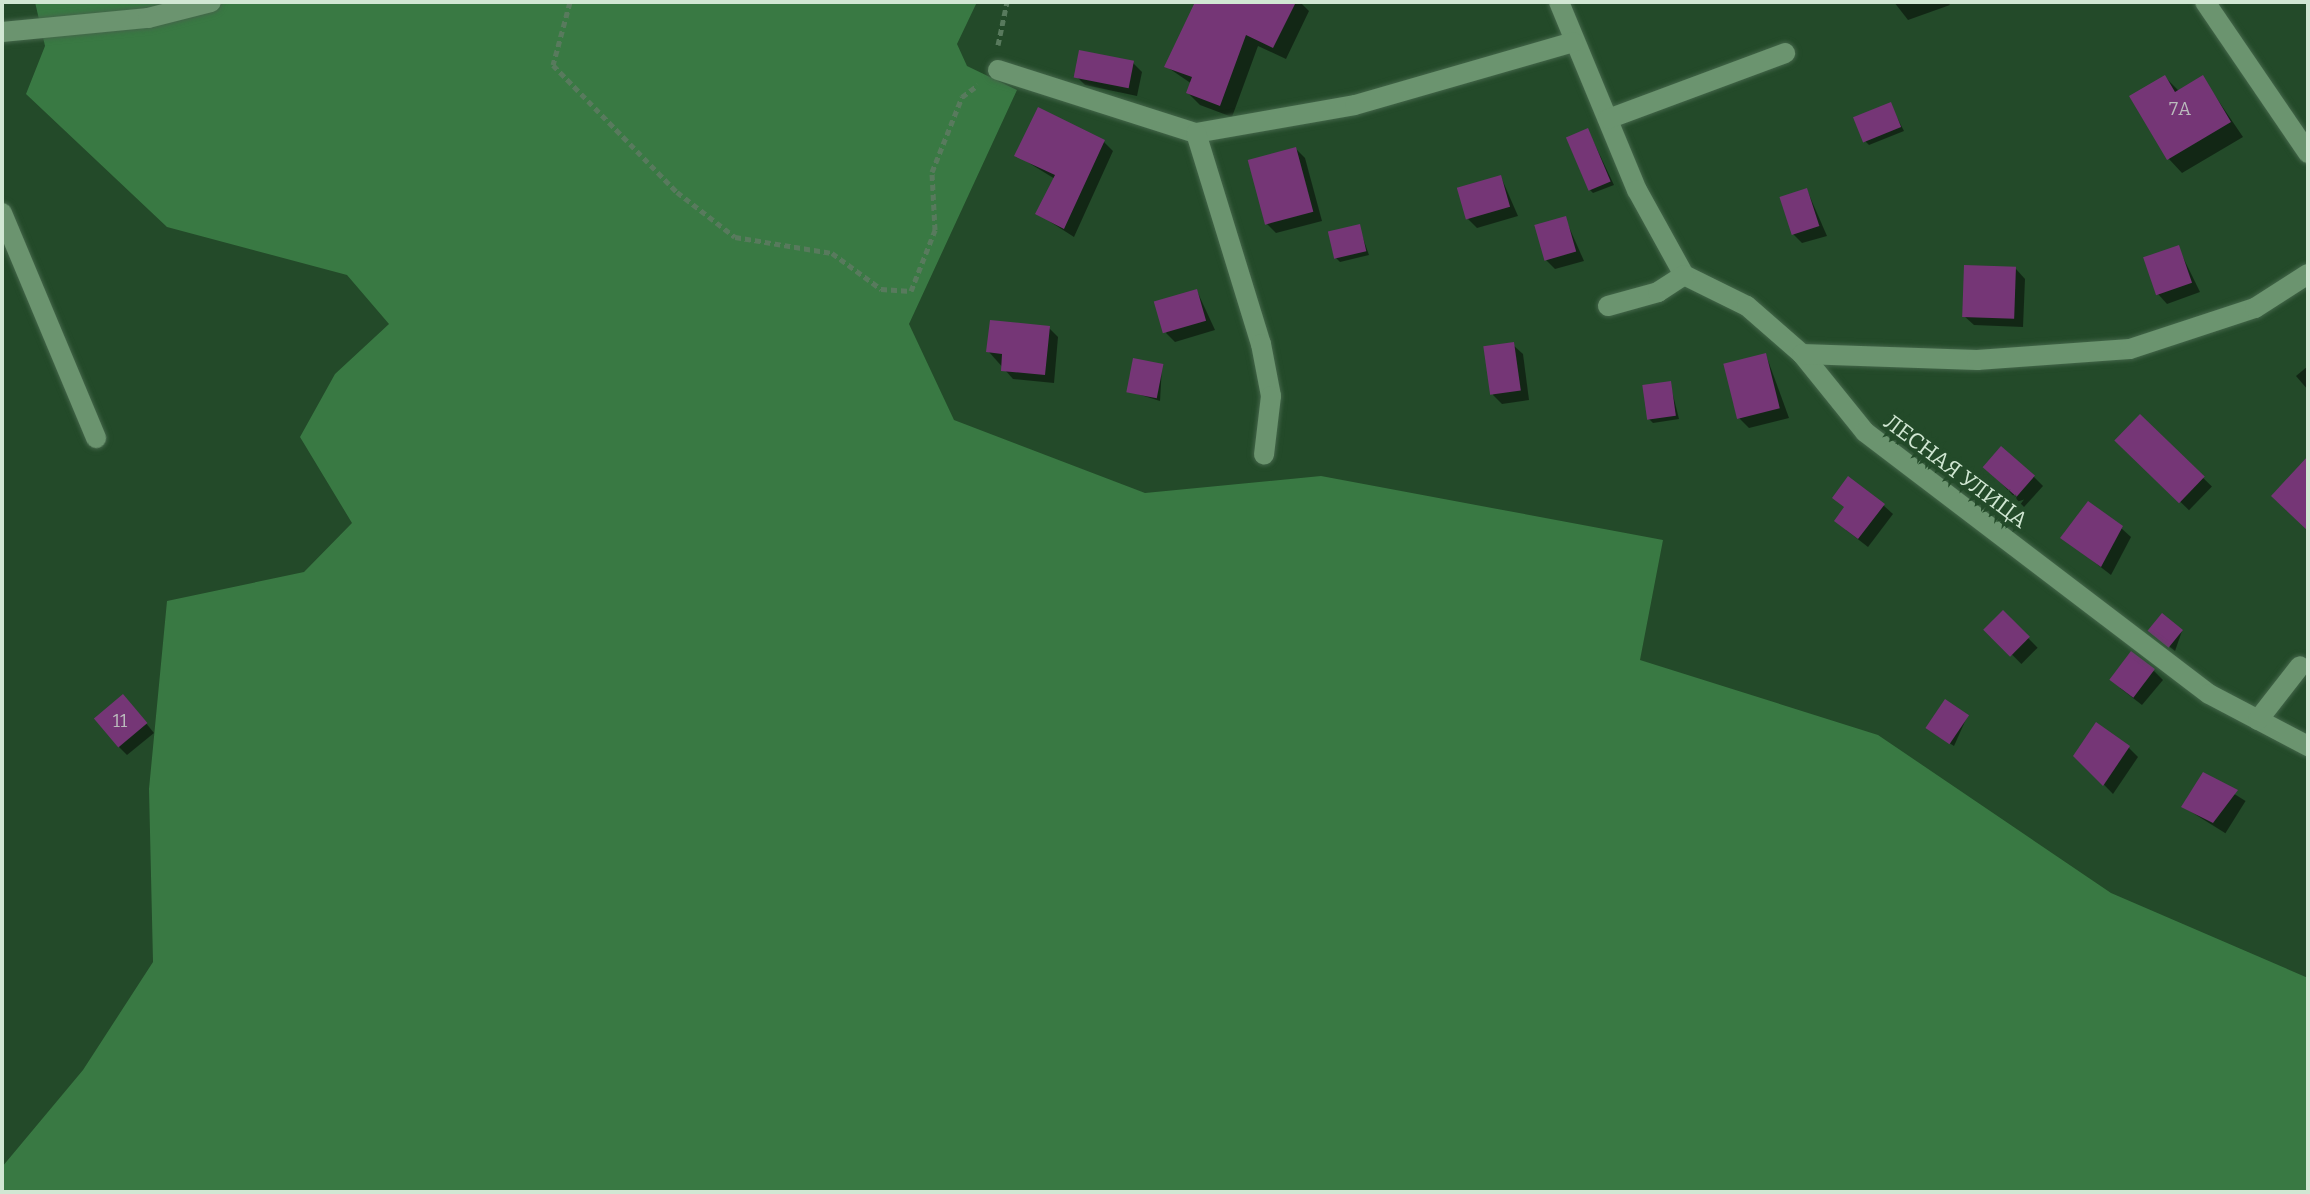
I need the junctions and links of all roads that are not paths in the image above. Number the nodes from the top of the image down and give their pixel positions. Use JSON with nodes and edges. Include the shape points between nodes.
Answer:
{"nodes":[{"id":1,"x":211,"y":2,"type":"edge"},
{"id":2,"x":1559,"y":2,"type":"edge"},
{"id":3,"x":2205,"y":2,"type":"edge"},
{"id":4,"x":2,"y":32,"type":"edge"},
{"id":5,"x":1573,"y":42,"type":"junction"},
{"id":6,"x":1785,"y":53,"type":"dead end"},
{"id":7,"x":998,"y":70,"type":"road end"},
{"id":8,"x":1608,"y":119,"type":"junction"},
{"id":9,"x":1196,"y":133,"type":"junction"},
{"id":10,"x":2308,"y":153,"type":"edge"},
{"id":11,"x":2,"y":213,"type":"edge"},
{"id":12,"x":2308,"y":274,"type":"edge"},
{"id":13,"x":1684,"y":275,"type":"junction"},
{"id":14,"x":1608,"y":306,"type":"dead end"},
{"id":15,"x":1802,"y":354,"type":"junction"},
{"id":16,"x":96,"y":438,"type":"dead end"},
{"id":17,"x":1264,"y":455,"type":"dead end"},
{"id":18,"x":2300,"y":666,"type":"dead end"},
{"id":19,"x":2258,"y":720,"type":"junction"},
{"id":20,"x":2308,"y":746,"type":"edge"}],
"edges":[{"from":1,"to":4,"type":"street","via":[[148,18]]},
{"from":2,"to":5,"type":"street"},
{"from":3,"to":10,"type":"street"},
{"from":5,"to":8,"type":"street"},
{"from":5,"to":9,"type":"street","via":[[1355,105]]},
{"from":6,"to":8,"type":"street"},
{"from":7,"to":9,"type":"street"},
{"from":8,"to":13,"type":"street","via":[[1637,190]]},
{"from":9,"to":17,"type":"street","via":[[1261,344],[1271,396]]},
{"from":11,"to":16,"type":"street"},
{"from":12,"to":15,"type":"street","via":[[2255,308],[2130,349],[1977,360]]},
{"from":13,"to":14,"type":"street","via":[[1658,292]]},
{"from":13,"to":15,"type":"street","name":"ЛЕСНАЯ УЛИЦА","via":[[1747,306]]},
{"from":15,"to":19,"type":"street","name":"ЛЕСНАЯ УЛИЦА","via":[[1865,432],[2209,694]]},
{"from":18,"to":19,"type":"street"},
{"from":19,"to":20,"type":"street","name":"ЛЕСНАЯ УЛИЦА"}]}
